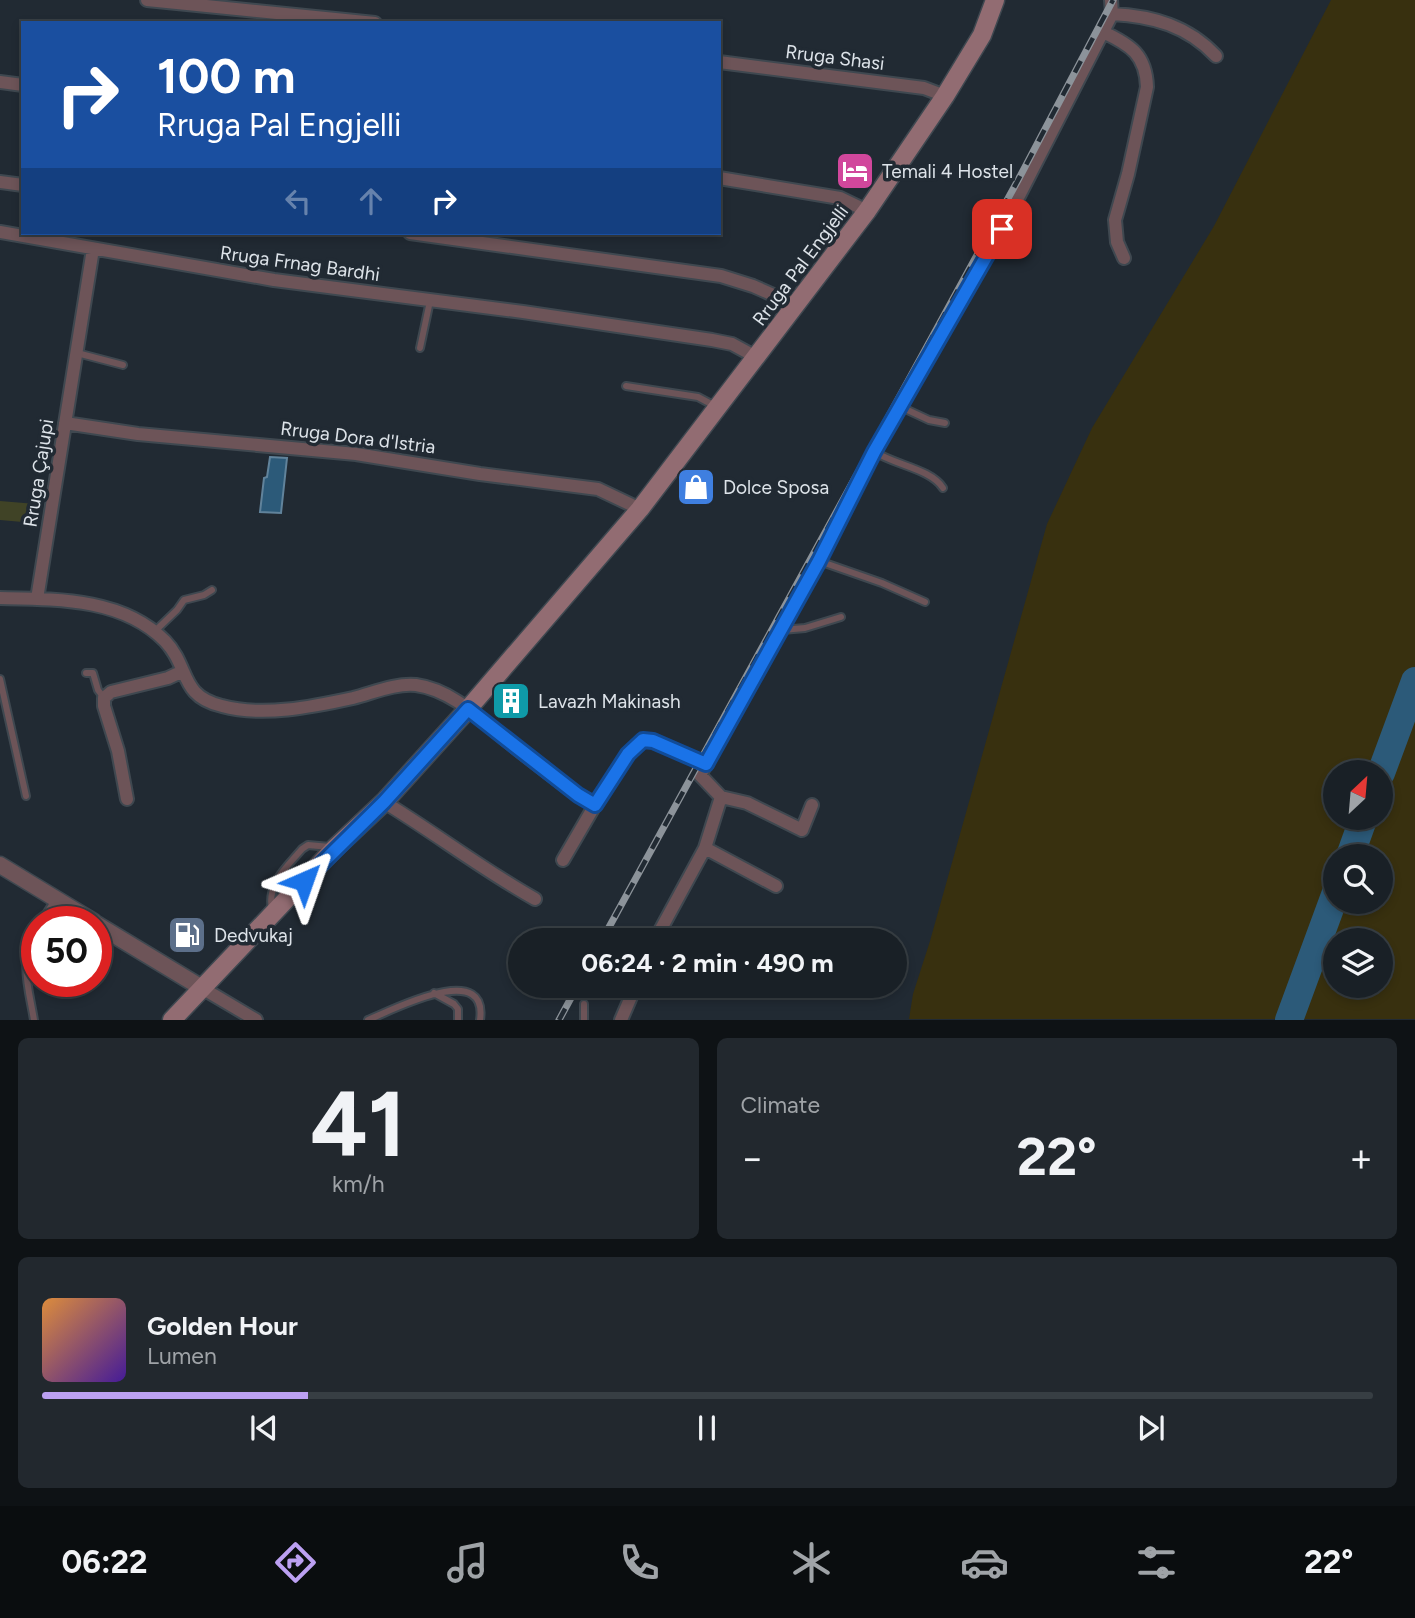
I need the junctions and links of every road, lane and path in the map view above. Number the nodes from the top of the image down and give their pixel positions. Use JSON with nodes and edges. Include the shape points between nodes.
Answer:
{"nodes":[{"id":1,"x":147,"y":0,"type":"edge"},
{"id":2,"x":995,"y":0,"type":"edge"},
{"id":3,"x":1111,"y":0,"type":"edge"},
{"id":4,"x":1112,"y":14,"type":"junction"},
{"id":5,"x":355,"y":21,"type":"edge"},
{"id":6,"x":1104,"y":32,"type":"junction"},
{"id":7,"x":1216,"y":56,"type":"dead end"},
{"id":8,"x":721,"y":62,"type":"edge"},
{"id":9,"x":0,"y":82,"type":"edge"},
{"id":10,"x":21,"y":85,"type":"edge"},
{"id":11,"x":945,"y":96,"type":"junction"},
{"id":12,"x":721,"y":178,"type":"edge"},
{"id":13,"x":0,"y":182,"type":"edge"},
{"id":14,"x":21,"y":185,"type":"edge"},
{"id":15,"x":867,"y":211,"type":"junction"},
{"id":16,"x":0,"y":232,"type":"edge"},
{"id":17,"x":425,"y":235,"type":"edge"},
{"id":18,"x":93,"y":249,"type":"junction"},
{"id":19,"x":1124,"y":258,"type":"dead end"},
{"id":20,"x":430,"y":301,"type":"junction"},
{"id":21,"x":796,"y":305,"type":"junction"},
{"id":22,"x":420,"y":348,"type":"dead end"},
{"id":23,"x":77,"y":353,"type":"junction"},
{"id":24,"x":756,"y":357,"type":"junction"},
{"id":25,"x":123,"y":365,"type":"dead end"},
{"id":26,"x":626,"y":386,"type":"dead end"},
{"id":27,"x":901,"y":406,"type":"junction"},
{"id":28,"x":719,"y":408,"type":"junction"},
{"id":29,"x":65,"y":423,"type":"junction"},
{"id":30,"x":945,"y":423,"type":"dead end"},
{"id":31,"x":874,"y":452,"type":"junction"},
{"id":32,"x":943,"y":488,"type":"dead end"},
{"id":33,"x":640,"y":509,"type":"junction"},
{"id":34,"x":819,"y":561,"type":"junction"},
{"id":35,"x":212,"y":590,"type":"dead end"},
{"id":36,"x":0,"y":598,"type":"edge"},
{"id":37,"x":37,"y":599,"type":"junction"},
{"id":38,"x":925,"y":602,"type":"dead end"},
{"id":39,"x":841,"y":617,"type":"dead end"},
{"id":40,"x":780,"y":630,"type":"junction"},
{"id":41,"x":154,"y":632,"type":"junction"},
{"id":42,"x":183,"y":671,"type":"junction"},
{"id":43,"x":86,"y":673,"type":"dead end"},
{"id":44,"x":0,"y":679,"type":"edge"},
{"id":45,"x":104,"y":698,"type":"junction"},
{"id":46,"x":468,"y":709,"type":"junction"},
{"id":47,"x":706,"y":764,"type":"junction"},
{"id":48,"x":26,"y":796,"type":"dead end"},
{"id":49,"x":720,"y":797,"type":"junction"},
{"id":50,"x":127,"y":799,"type":"dead end"},
{"id":51,"x":384,"y":802,"type":"junction"},
{"id":52,"x":595,"y":805,"type":"junction"},
{"id":53,"x":812,"y":805,"type":"dead end"},
{"id":54,"x":705,"y":848,"type":"junction"},
{"id":55,"x":563,"y":860,"type":"dead end"},
{"id":56,"x":0,"y":865,"type":"edge"},
{"id":57,"x":776,"y":886,"type":"dead end"},
{"id":58,"x":535,"y":899,"type":"dead end"},
{"id":59,"x":60,"y":902,"type":"junction"},
{"id":60,"x":56,"y":906,"type":"edge"},
{"id":61,"x":59,"y":906,"type":"edge"},
{"id":62,"x":67,"y":906,"type":"edge"},
{"id":63,"x":662,"y":928,"type":"edge"},
{"id":64,"x":112,"y":933,"type":"edge"},
{"id":65,"x":202,"y":988,"type":"junction"},
{"id":66,"x":433,"y":993,"type":"junction"},
{"id":67,"x":30,"y":997,"type":"edge"},
{"id":68,"x":630,"y":998,"type":"edge"},
{"id":69,"x":584,"y":1004,"type":"dead end"},
{"id":70,"x":34,"y":1020,"type":"edge"},
{"id":71,"x":172,"y":1020,"type":"edge"},
{"id":72,"x":256,"y":1020,"type":"edge"},
{"id":73,"x":368,"y":1020,"type":"edge"},
{"id":74,"x":458,"y":1020,"type":"edge"},
{"id":75,"x":480,"y":1020,"type":"edge"},
{"id":76,"x":584,"y":1020,"type":"edge"},
{"id":77,"x":621,"y":1020,"type":"edge"}],
"edges":[{"from":1,"to":5,"type":"street"},
{"from":2,"to":11,"type":"main road","name":"Rruga Pal Engjelli","via":[[982,35]]},
{"from":3,"to":4,"type":"street"},
{"from":4,"to":6,"type":"street"},
{"from":4,"to":7,"type":"street","via":[[1135,15],[1181,28]]},
{"from":6,"to":19,"type":"street","via":[[1140,57],[1147,79],[1115,220]]},
{"from":6,"to":27,"type":"street","via":[[1002,229]]},
{"from":8,"to":11,"type":"street","name":"Rruga Shasi","via":[[924,88]]},
{"from":9,"to":10,"type":"street"},
{"from":11,"to":15,"type":"main road","name":"Rruga Pal Engjelli"},
{"from":12,"to":15,"type":"street","via":[[840,198]]},
{"from":13,"to":14,"type":"street"},
{"from":15,"to":21,"type":"main road","name":"Rruga Pal Engjelli"},
{"from":16,"to":18,"type":"street","name":"Rruga Frnag Bardhi"},
{"from":17,"to":21,"type":"street","via":[[711,274]]},
{"from":18,"to":20,"type":"street","name":"Rruga Frnag Bardhi"},
{"from":18,"to":23,"type":"street","name":"Rruga Çajupi"},
{"from":20,"to":22,"type":"lane"},
{"from":20,"to":24,"type":"street","name":"Rruga Frnag Bardhi","via":[[712,340]]},
{"from":21,"to":24,"type":"main road","name":"Rruga Pal Engjelli"},
{"from":23,"to":25,"type":"lane"},
{"from":23,"to":29,"type":"street","name":"Rruga Çajupi"},
{"from":24,"to":28,"type":"main road","name":"Rruga Pal Engjelli"},
{"from":26,"to":28,"type":"lane","via":[[698,397]]},
{"from":27,"to":30,"type":"lane"},
{"from":27,"to":31,"type":"street"},
{"from":28,"to":33,"type":"main road","name":"Rruga Pal Engjelli"},
{"from":29,"to":33,"type":"street","name":"Rruga Dora d'Istria","via":[[356,454],[598,489]]},
{"from":29,"to":37,"type":"street","name":"Rruga Çajupi"},
{"from":31,"to":32,"type":"lane","via":[[933,477]]},
{"from":31,"to":34,"type":"street"},
{"from":33,"to":46,"type":"main road","name":"Rruga Pal Engjelli"},
{"from":34,"to":38,"type":"lane"},
{"from":34,"to":40,"type":"street"},
{"from":35,"to":41,"type":"lane","via":[[184,600]]},
{"from":36,"to":37,"type":"street"},
{"from":37,"to":41,"type":"street","via":[[126,612]]},
{"from":39,"to":40,"type":"lane"},
{"from":40,"to":47,"type":"street"},
{"from":41,"to":42,"type":"street"},
{"from":42,"to":45,"type":"street"},
{"from":42,"to":46,"type":"street","via":[[192,691],[204,700],[239,710],[264,712],[415,685],[445,694]]},
{"from":43,"to":45,"type":"lane","via":[[93,673]]},
{"from":44,"to":48,"type":"lane"},
{"from":45,"to":50,"type":"street"},
{"from":46,"to":51,"type":"main road","name":"Rruga Pal Engjelli"},
{"from":46,"to":52,"type":"street"},
{"from":47,"to":49,"type":"street","via":[[700,775]]},
{"from":47,"to":52,"type":"street","via":[[643,740],[628,754]]},
{"from":49,"to":53,"type":"street","via":[[747,803],[802,830]]},
{"from":49,"to":54,"type":"street"},
{"from":51,"to":58,"type":"street"},
{"from":51,"to":65,"type":"main road","name":"Rruga Pal Engjelli"},
{"from":52,"to":55,"type":"street"},
{"from":54,"to":57,"type":"street"},
{"from":54,"to":63,"type":"street"},
{"from":56,"to":59,"type":"street"},
{"from":59,"to":60,"type":"lane"},
{"from":59,"to":61,"type":"street"},
{"from":59,"to":62,"type":"street"},
{"from":64,"to":65,"type":"street"},
{"from":65,"to":71,"type":"main road","name":"Rruga Pal Engjelli"},
{"from":65,"to":72,"type":"street"},
{"from":66,"to":73,"type":"lane"},
{"from":66,"to":74,"type":"lane","via":[[454,1004]]},
{"from":66,"to":75,"type":"lane","via":[[453,989],[469,994],[480,1007]]},
{"from":67,"to":70,"type":"lane"},
{"from":68,"to":77,"type":"street"},
{"from":69,"to":76,"type":"lane"}]}
